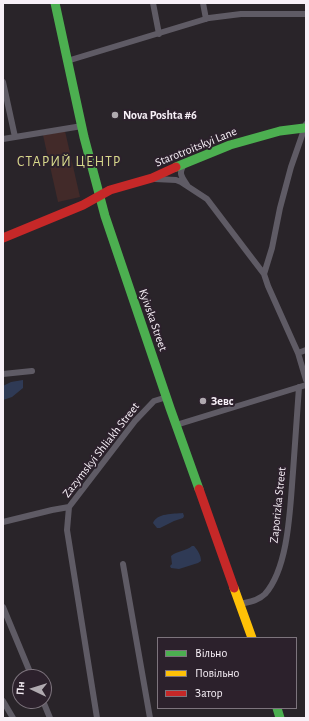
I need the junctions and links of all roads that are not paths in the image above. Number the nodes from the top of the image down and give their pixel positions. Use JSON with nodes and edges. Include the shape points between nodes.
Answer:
{"nodes":[{"id":1,"x":55,"y":3,"type":"edge"},
{"id":2,"x":153,"y":3,"type":"edge"},
{"id":3,"x":203,"y":3,"type":"edge"},
{"id":4,"x":306,"y":14,"type":"edge"},
{"id":5,"x":206,"y":19,"type":"junction"},
{"id":6,"x":159,"y":34,"type":"junction"},
{"id":7,"x":67,"y":61,"type":"junction"},
{"id":8,"x":3,"y":82,"type":"edge"},
{"id":9,"x":82,"y":126,"type":"junction"},
{"id":10,"x":305,"y":126,"type":"edge"},
{"id":11,"x":15,"y":137,"type":"junction"},
{"id":12,"x":3,"y":140,"type":"edge"},
{"id":13,"x":185,"y":163,"type":"junction"},
{"id":14,"x":152,"y":178,"type":"junction"},
{"id":15,"x":188,"y":186,"type":"junction"},
{"id":16,"x":99,"y":196,"type":"junction"},
{"id":17,"x":3,"y":238,"type":"edge"},
{"id":18,"x":264,"y":274,"type":"junction"},
{"id":19,"x":306,"y":350,"type":"edge"},
{"id":20,"x":298,"y":353,"type":"junction"},
{"id":21,"x":32,"y":371,"type":"dead end"},
{"id":22,"x":3,"y":374,"type":"edge"},
{"id":23,"x":306,"y":380,"type":"edge"},
{"id":24,"x":303,"y":386,"type":"edge"},
{"id":25,"x":167,"y":397,"type":"junction"},
{"id":26,"x":176,"y":425,"type":"junction"},
{"id":27,"x":69,"y":507,"type":"junction"},
{"id":28,"x":3,"y":522,"type":"edge"},
{"id":29,"x":123,"y":564,"type":"dead end"},
{"id":30,"x":240,"y":604,"type":"junction"},
{"id":31,"x":3,"y":607,"type":"edge"},
{"id":32,"x":252,"y":637,"type":"edge"},
{"id":33,"x":29,"y":669,"type":"edge"},
{"id":34,"x":3,"y":701,"type":"edge"},
{"id":35,"x":13,"y":718,"type":"edge"},
{"id":36,"x":97,"y":718,"type":"edge"},
{"id":37,"x":150,"y":718,"type":"edge"}],
"edges":[{"from":1,"to":7,"type":"main road","name":"Kyivska Street"},
{"from":2,"to":6,"type":"street"},
{"from":3,"to":5,"type":"street"},
{"from":4,"to":5,"type":"street","via":[[241,14]]},
{"from":5,"to":6,"type":"street"},
{"from":6,"to":7,"type":"street"},
{"from":7,"to":9,"type":"main road","name":"Kyivska Street"},
{"from":8,"to":11,"type":"street"},
{"from":9,"to":11,"type":"street"},
{"from":9,"to":16,"type":"main road","name":"Kyivska Street"},
{"from":10,"to":13,"type":"main road","name":"Starotroitskyi Lane","via":[[258,136]]},
{"from":10,"to":18,"type":"street","via":[[291,167]]},
{"from":11,"to":12,"type":"street"},
{"from":13,"to":14,"type":"main road","name":"Starotroitskyi Lane"},
{"from":13,"to":15,"type":"street","via":[[181,175]]},
{"from":14,"to":15,"type":"street","via":[[176,180]]},
{"from":14,"to":16,"type":"main road","name":"Starotroitskyi Lane","via":[[110,190]]},
{"from":15,"to":18,"type":"street","via":[[208,198]]},
{"from":16,"to":17,"type":"main road","name":"Starotroitskyi Lane"},
{"from":16,"to":25,"type":"main road","name":"Kyivska Street"},
{"from":18,"to":20,"type":"street"},
{"from":19,"to":20,"type":"street"},
{"from":20,"to":23,"type":"street"},
{"from":21,"to":22,"type":"street"},
{"from":24,"to":26,"type":"street"},
{"from":24,"to":30,"type":"street","name":"Zaporizka Street","via":[[288,535],[280,565],[265,594]]},
{"from":25,"to":26,"type":"main road","name":"Kyivska Street"},
{"from":25,"to":27,"type":"street","name":"Zazymskyi Shliakh Street","via":[[154,401],[135,420]]},
{"from":26,"to":30,"type":"main road","name":"Kyivska Street"},
{"from":27,"to":28,"type":"street","name":"Zazymskyi Shliakh Street"},
{"from":27,"to":36,"type":"street","via":[[67,530]]},
{"from":29,"to":37,"type":"street"},
{"from":30,"to":32,"type":"main road","name":"Kyivska Street"},
{"from":31,"to":33,"type":"street"},
{"from":34,"to":35,"type":"street"}]}
